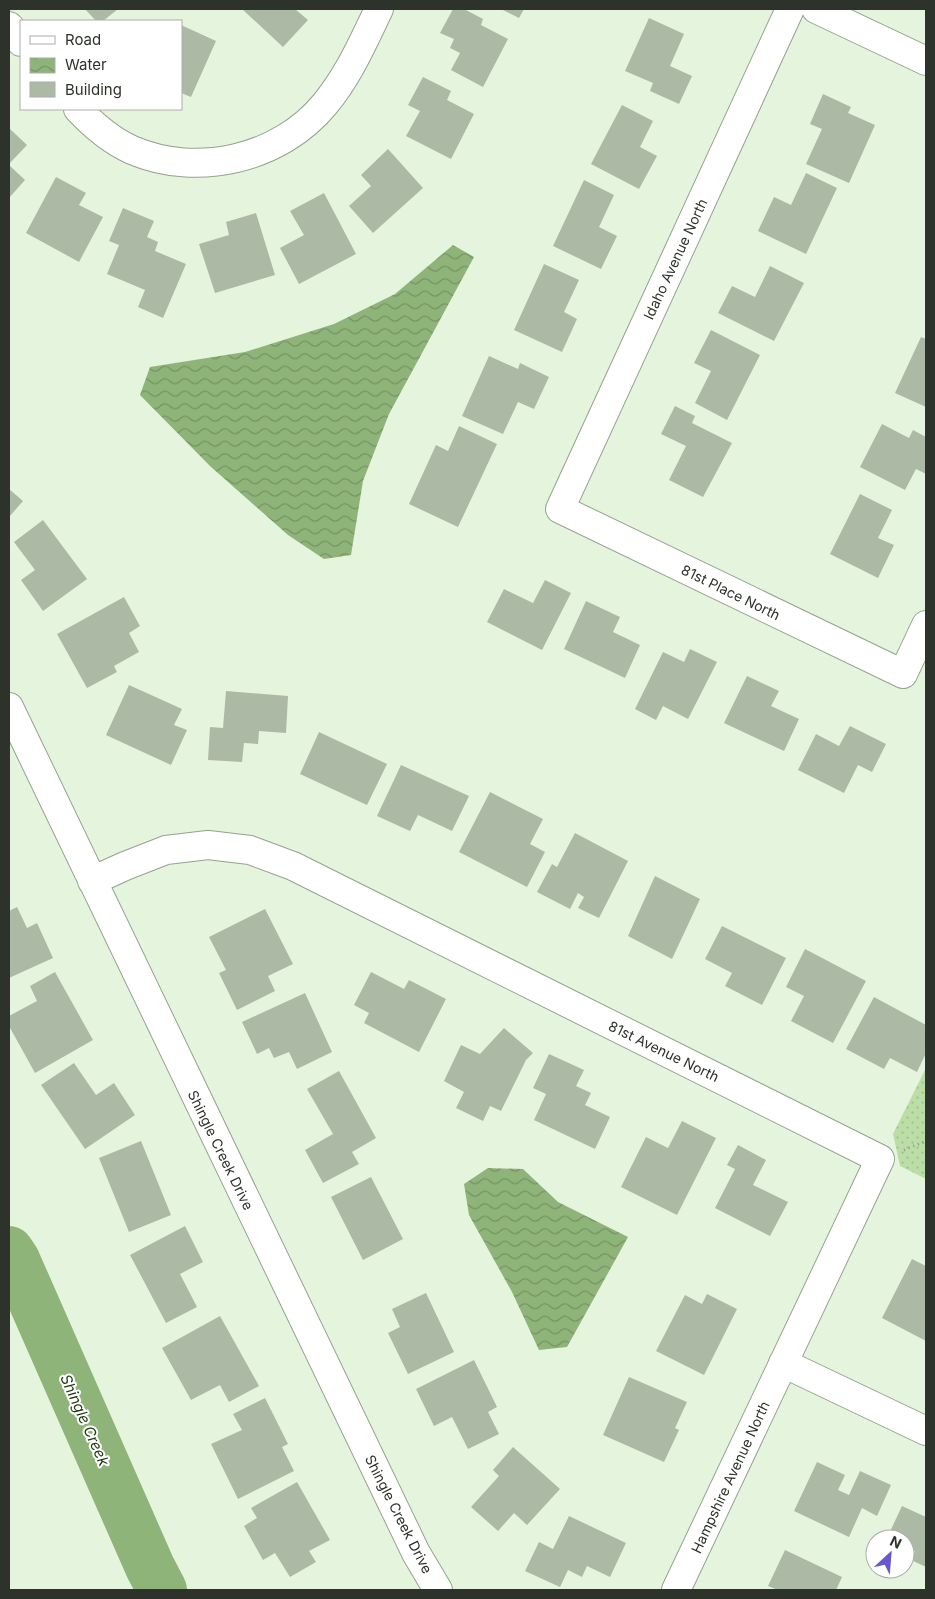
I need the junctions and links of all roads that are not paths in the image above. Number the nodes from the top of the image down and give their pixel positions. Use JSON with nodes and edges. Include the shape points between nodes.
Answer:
{"nodes":[{"id":1,"x":379,"y":9,"type":"edge"},
{"id":2,"x":790,"y":9,"type":"edge"},
{"id":3,"x":816,"y":9,"type":"edge"},
{"id":4,"x":9,"y":26,"type":"edge"},
{"id":5,"x":20,"y":41,"type":"edge"},
{"id":6,"x":926,"y":61,"type":"edge"},
{"id":7,"x":79,"y":110,"type":"edge"},
{"id":8,"x":560,"y":509,"type":"joint"},
{"id":9,"x":926,"y":625,"type":"edge"},
{"id":10,"x":9,"y":707,"type":"edge"},
{"id":11,"x":92,"y":881,"type":"junction"},
{"id":12,"x":783,"y":1363,"type":"junction"},
{"id":13,"x":926,"y":1431,"type":"edge"},
{"id":14,"x":438,"y":1590,"type":"edge"},
{"id":15,"x":676,"y":1590,"type":"edge"}],
"edges":[{"from":1,"to":7,"type":"street","via":[[350,70],[324,105],[293,134],[256,153],[214,163],[170,161],[131,150],[95,126]]},
{"from":2,"to":8,"type":"street","name":"Idaho Avenue North"},
{"from":3,"to":6,"type":"street"},
{"from":4,"to":5,"type":"street"},
{"from":8,"to":9,"type":"street","name":"81st Place North","via":[[903,674]]},
{"from":10,"to":11,"type":"street","name":"Shingle Creek Drive"},
{"from":11,"to":12,"type":"street","name":"81st Avenue North","via":[[166,850],[208,845],[250,850],[293,866],[880,1159]]},
{"from":11,"to":14,"type":"street","name":"Shingle Creek Drive","via":[[411,1544]]},
{"from":12,"to":13,"type":"street"},
{"from":12,"to":15,"type":"street","name":"Hampshire Avenue North"}]}
